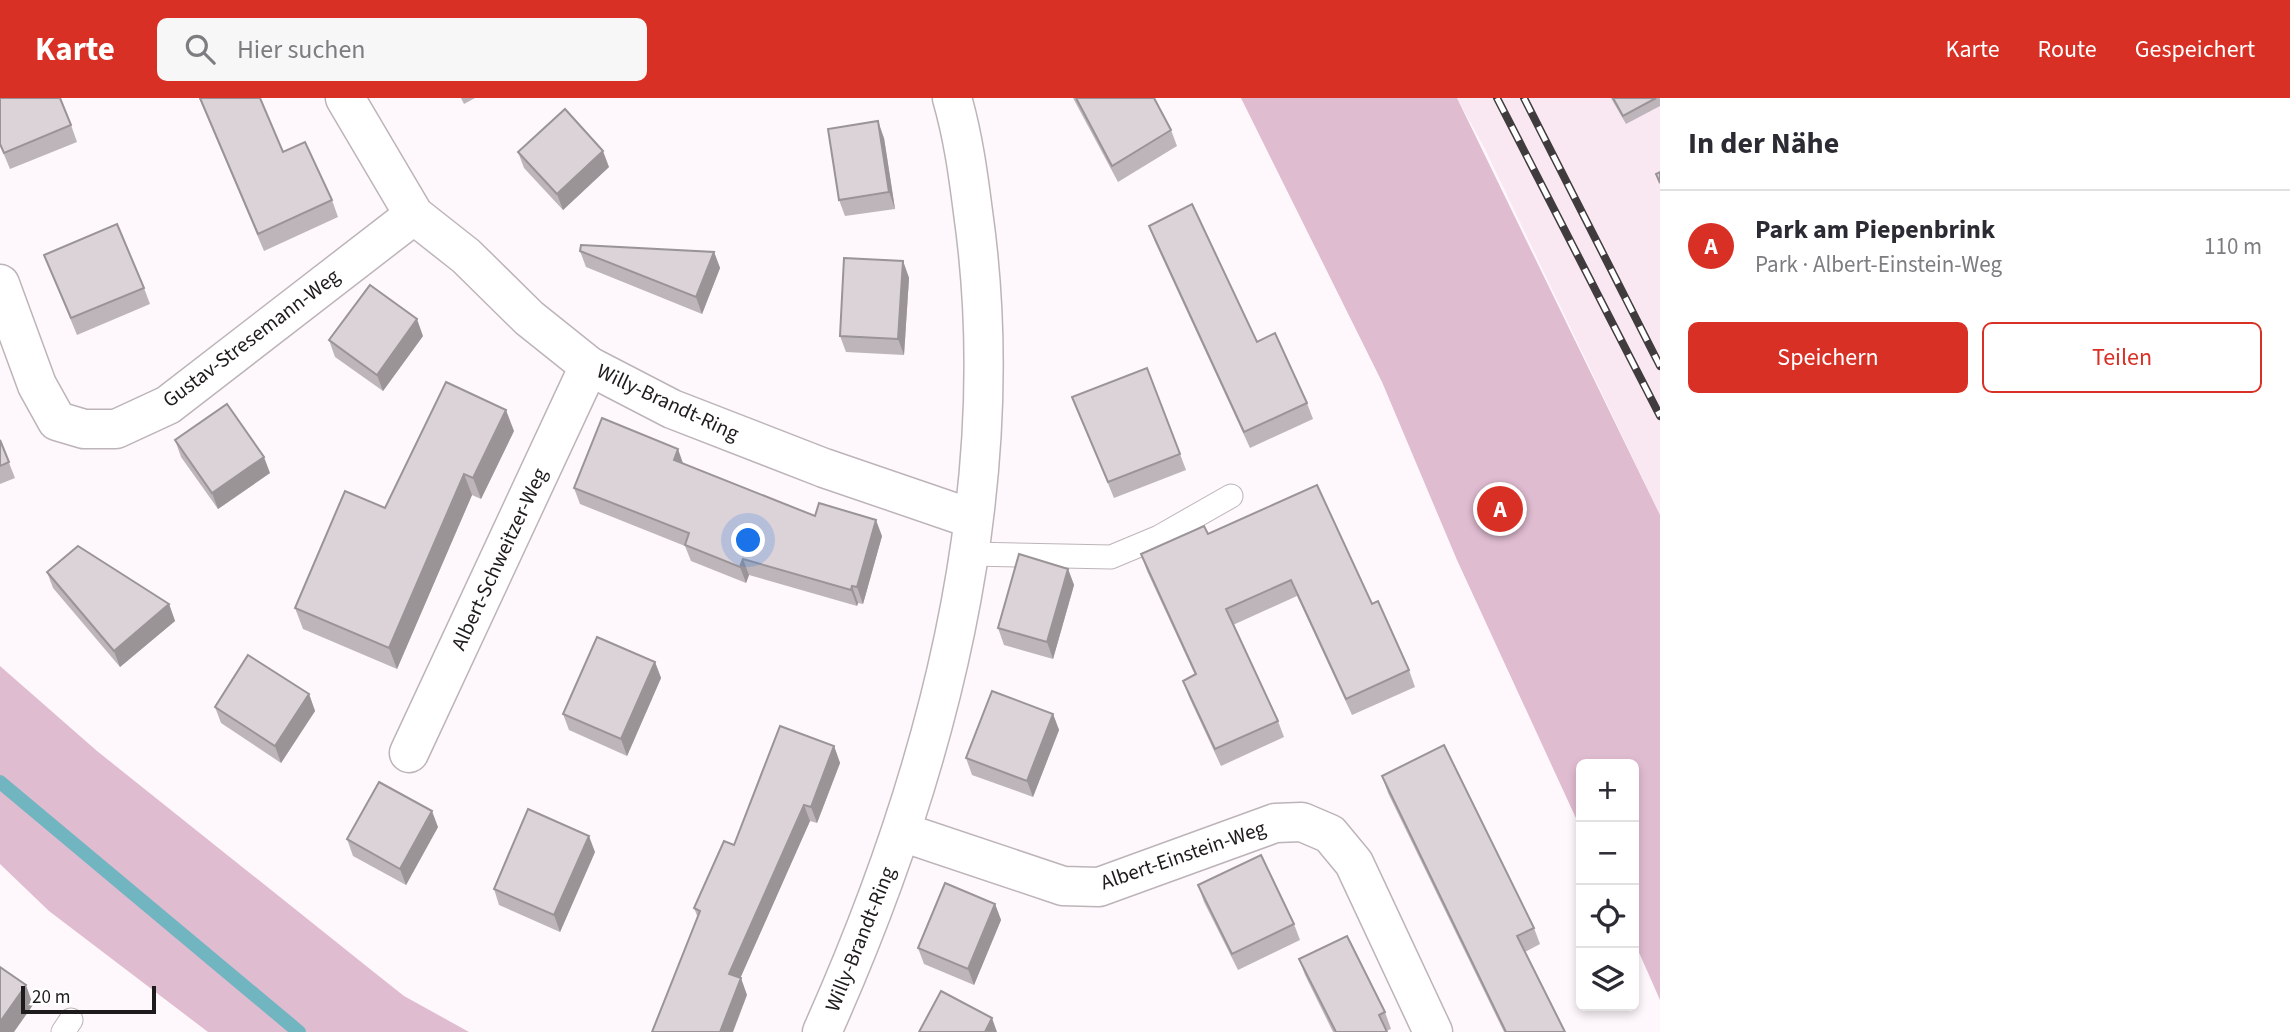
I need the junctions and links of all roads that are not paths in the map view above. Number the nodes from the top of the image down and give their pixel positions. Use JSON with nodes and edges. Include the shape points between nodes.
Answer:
{"nodes":[{"id":1,"x":345,"y":98,"type":"edge"},
{"id":2,"x":952,"y":98,"type":"edge"},
{"id":3,"x":414,"y":215,"type":"junction"},
{"id":4,"x":0,"y":284,"type":"edge"},
{"id":5,"x":589,"y":366,"type":"junction"},
{"id":6,"x":1231,"y":496,"type":"dead end"},
{"id":7,"x":972,"y":537,"type":"junction"},
{"id":8,"x":410,"y":753,"type":"dead end"},
{"id":9,"x":902,"y":832,"type":"junction"},
{"id":10,"x":822,"y":1032,"type":"edge"},
{"id":11,"x":1433,"y":1032,"type":"edge"}],
"edges":[{"from":1,"to":3,"type":"street","name":"Willy-Brandt-Ring"},
{"from":2,"to":7,"type":"street","name":"Willy-Brandt-Ring","via":[[962,131],[984,314]]},
{"from":3,"to":4,"type":"street","name":"Gustav-Stresemann-Weg","via":[[167,405],[116,429],[84,429],[57,421],[37,385]]},
{"from":3,"to":5,"type":"street","name":"Willy-Brandt-Ring","via":[[466,256],[528,318]]},
{"from":5,"to":7,"type":"street","name":"Willy-Brandt-Ring","via":[[685,414],[824,468]]},
{"from":5,"to":8,"type":"street","name":"Albert-Schweitzer-Weg"},
{"from":6,"to":7,"type":"lane","via":[[1159,537],[1111,557]]},
{"from":7,"to":9,"type":"street","name":"Willy-Brandt-Ring","via":[[952,651]]},
{"from":9,"to":10,"type":"street","name":"Willy-Brandt-Ring"},
{"from":9,"to":11,"type":"street","name":"Albert-Einstein-Weg","via":[[1063,886],[1099,887],[1275,823],[1302,822],[1330,834],[1354,863]]}]}
